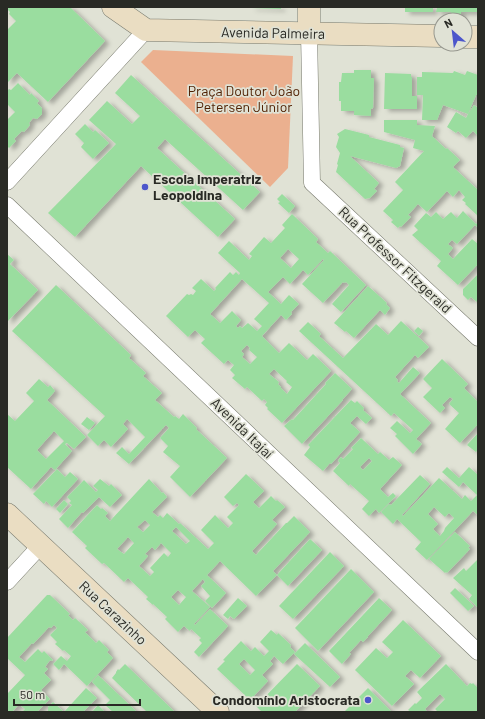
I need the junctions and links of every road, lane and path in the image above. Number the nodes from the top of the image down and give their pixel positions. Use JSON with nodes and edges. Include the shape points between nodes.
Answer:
{"nodes":[{"id":1,"x":112,"y":7,"type":"edge"},
{"id":2,"x":309,"y":7,"type":"edge"},
{"id":3,"x":146,"y":30,"type":"junction"},
{"id":4,"x":309,"y":33,"type":"junction"},
{"id":5,"x":433,"y":36,"type":"edge"},
{"id":6,"x":7,"y":182,"type":"edge"},
{"id":7,"x":7,"y":204,"type":"edge"},
{"id":8,"x":478,"y":338,"type":"edge"},
{"id":9,"x":7,"y":514,"type":"edge"},
{"id":10,"x":41,"y":545,"type":"junction"},
{"id":11,"x":7,"y":582,"type":"edge"},
{"id":12,"x":478,"y":652,"type":"edge"},
{"id":13,"x":218,"y":712,"type":"edge"}],
"edges":[{"from":1,"to":3,"type":"street"},
{"from":2,"to":4,"type":"street"},
{"from":3,"to":4,"type":"street","name":"Avenida Palmeira"},
{"from":3,"to":6,"type":"street"},
{"from":4,"to":5,"type":"street","name":"Avenida Palmeira"},
{"from":4,"to":8,"type":"street","name":"Rua Professor Fitzgerald","via":[[312,183]]},
{"from":7,"to":12,"type":"street","name":"Avenida Itajaí"},
{"from":9,"to":10,"type":"street","name":"Rua Carazinho"},
{"from":10,"to":11,"type":"street"},
{"from":10,"to":13,"type":"street","name":"Rua Carazinho"}]}
